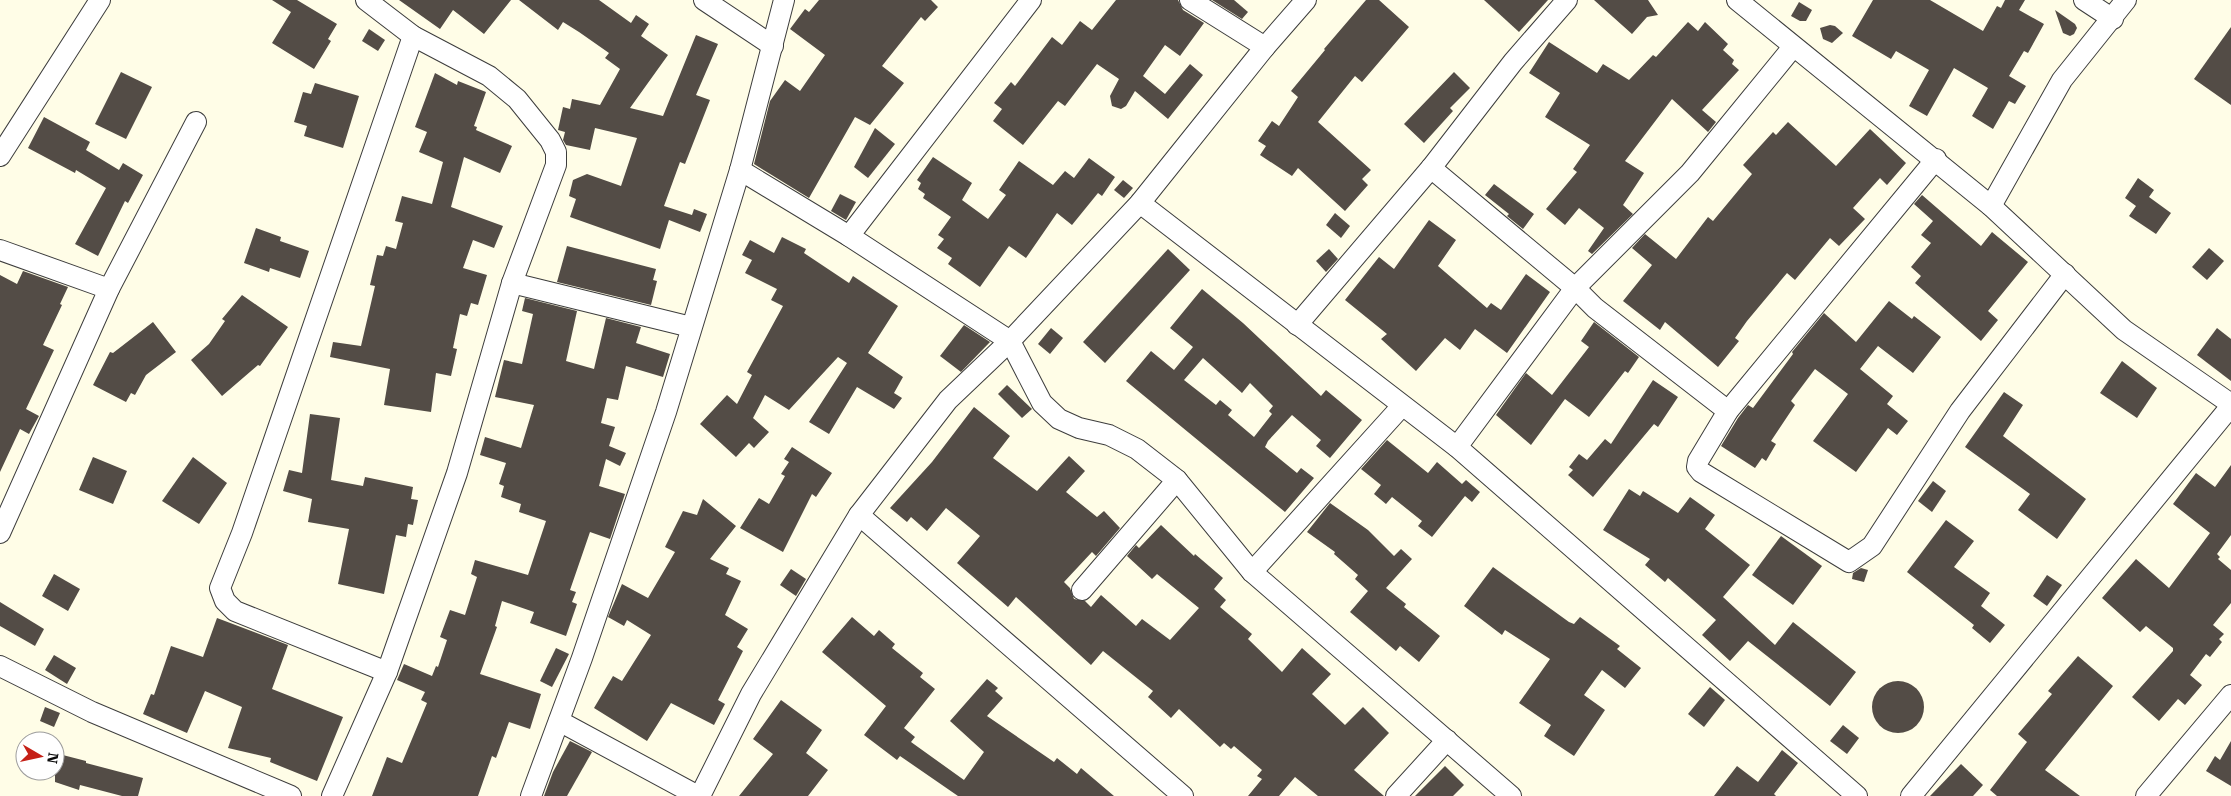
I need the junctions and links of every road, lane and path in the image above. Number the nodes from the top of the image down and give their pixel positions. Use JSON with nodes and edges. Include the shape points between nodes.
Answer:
{"nodes":[{"id":1,"x":100,"y":0,"type":"edge"},
{"id":2,"x":366,"y":0,"type":"edge"},
{"id":3,"x":704,"y":0,"type":"edge"},
{"id":4,"x":784,"y":0,"type":"edge"},
{"id":5,"x":1031,"y":0,"type":"edge"},
{"id":6,"x":1190,"y":0,"type":"edge"},
{"id":7,"x":1306,"y":0,"type":"edge"},
{"id":8,"x":1567,"y":0,"type":"edge"},
{"id":9,"x":1737,"y":0,"type":"edge"},
{"id":10,"x":2084,"y":0,"type":"edge"},
{"id":11,"x":2126,"y":0,"type":"edge"},
{"id":12,"x":2114,"y":19,"type":"junction"},
{"id":13,"x":413,"y":36,"type":"junction"},
{"id":14,"x":773,"y":46,"type":"junction"},
{"id":15,"x":1265,"y":47,"type":"junction"},
{"id":16,"x":1793,"y":47,"type":"junction"},
{"id":17,"x":196,"y":122,"type":"dead end"},
{"id":18,"x":0,"y":156,"type":"edge"},
{"id":19,"x":1936,"y":159,"type":"junction"},
{"id":20,"x":1430,"y":168,"type":"junction"},
{"id":21,"x":740,"y":170,"type":"junction"},
{"id":22,"x":1140,"y":202,"type":"junction"},
{"id":23,"x":1990,"y":206,"type":"junction"},
{"id":24,"x":849,"y":236,"type":"junction"},
{"id":25,"x":0,"y":250,"type":"edge"},
{"id":26,"x":2065,"y":274,"type":"junction"},
{"id":27,"x":512,"y":283,"type":"junction"},
{"id":28,"x":1575,"y":288,"type":"junction"},
{"id":29,"x":109,"y":289,"type":"junction"},
{"id":30,"x":1297,"y":325,"type":"junction"},
{"id":31,"x":691,"y":328,"type":"junction"},
{"id":32,"x":1010,"y":341,"type":"junction"},
{"id":33,"x":2231,"y":405,"type":"edge"},
{"id":34,"x":1401,"y":406,"type":"junction"},
{"id":35,"x":1728,"y":411,"type":"junction"},
{"id":36,"x":1456,"y":447,"type":"junction"},
{"id":37,"x":1177,"y":480,"type":"junction"},
{"id":38,"x":859,"y":515,"type":"junction"},
{"id":39,"x":0,"y":532,"type":"edge"},
{"id":40,"x":1252,"y":572,"type":"junction"},
{"id":41,"x":1082,"y":590,"type":"dead end"},
{"id":42,"x":0,"y":666,"type":"edge"},
{"id":43,"x":387,"y":672,"type":"junction"},
{"id":44,"x":2231,"y":695,"type":"edge"},
{"id":45,"x":558,"y":721,"type":"junction"},
{"id":46,"x":1447,"y":740,"type":"junction"},
{"id":47,"x":291,"y":796,"type":"edge"},
{"id":48,"x":332,"y":796,"type":"edge"},
{"id":49,"x":531,"y":796,"type":"edge"},
{"id":50,"x":699,"y":796,"type":"edge"},
{"id":51,"x":1183,"y":796,"type":"edge"},
{"id":52,"x":1396,"y":796,"type":"edge"},
{"id":53,"x":1511,"y":796,"type":"edge"},
{"id":54,"x":1858,"y":796,"type":"edge"},
{"id":55,"x":1911,"y":796,"type":"edge"},
{"id":56,"x":2146,"y":796,"type":"edge"}],
"edges":[{"from":1,"to":18,"type":"street"},
{"from":2,"to":13,"type":"street"},
{"from":3,"to":14,"type":"street"},
{"from":4,"to":14,"type":"street"},
{"from":5,"to":24,"type":"street"},
{"from":6,"to":15,"type":"street"},
{"from":7,"to":15,"type":"street"},
{"from":8,"to":20,"type":"street","via":[[1513,62]]},
{"from":9,"to":16,"type":"street"},
{"from":10,"to":12,"type":"street"},
{"from":11,"to":12,"type":"street"},
{"from":12,"to":23,"type":"street","via":[[2062,80]]},
{"from":13,"to":27,"type":"street","via":[[489,76],[517,99],[556,152],[556,165]]},
{"from":13,"to":43,"type":"street","via":[[242,533],[220,588],[225,601],[235,611]]},
{"from":14,"to":21,"type":"street"},
{"from":15,"to":22,"type":"street"},
{"from":16,"to":19,"type":"street"},
{"from":16,"to":28,"type":"street","via":[[1690,173]]},
{"from":17,"to":29,"type":"street"},
{"from":19,"to":23,"type":"street"},
{"from":19,"to":35,"type":"street"},
{"from":20,"to":28,"type":"street"},
{"from":20,"to":30,"type":"street"},
{"from":21,"to":24,"type":"street"},
{"from":21,"to":31,"type":"street"},
{"from":22,"to":30,"type":"street"},
{"from":22,"to":32,"type":"street"},
{"from":23,"to":26,"type":"street"},
{"from":24,"to":32,"type":"street"},
{"from":25,"to":29,"type":"street"},
{"from":26,"to":33,"type":"street","via":[[2124,330]]},
{"from":26,"to":35,"type":"street","via":[[1960,411],[1872,546],[1849,562],[1701,472],[1697,467],[1698,461]]},
{"from":27,"to":31,"type":"street"},
{"from":27,"to":43,"type":"street","via":[[457,473]]},
{"from":28,"to":35,"type":"street","via":[[1595,308]]},
{"from":28,"to":36,"type":"street"},
{"from":29,"to":39,"type":"street"},
{"from":30,"to":34,"type":"street"},
{"from":31,"to":45,"type":"street","via":[[666,412]]},
{"from":32,"to":37,"type":"street","via":[[1042,403],[1059,418],[1079,428],[1109,435],[1137,449]]},
{"from":32,"to":38,"type":"street","via":[[948,400]]},
{"from":33,"to":55,"type":"street"},
{"from":34,"to":36,"type":"street"},
{"from":34,"to":40,"type":"street"},
{"from":36,"to":54,"type":"street"},
{"from":37,"to":40,"type":"street"},
{"from":37,"to":41,"type":"street"},
{"from":38,"to":50,"type":"street","via":[[751,694]]},
{"from":38,"to":51,"type":"street"},
{"from":40,"to":46,"type":"street"},
{"from":42,"to":47,"type":"street","via":[[92,712]]},
{"from":43,"to":48,"type":"street"},
{"from":44,"to":56,"type":"street"},
{"from":45,"to":49,"type":"street"},
{"from":45,"to":50,"type":"street"},
{"from":46,"to":52,"type":"street"},
{"from":46,"to":53,"type":"street"}]}
